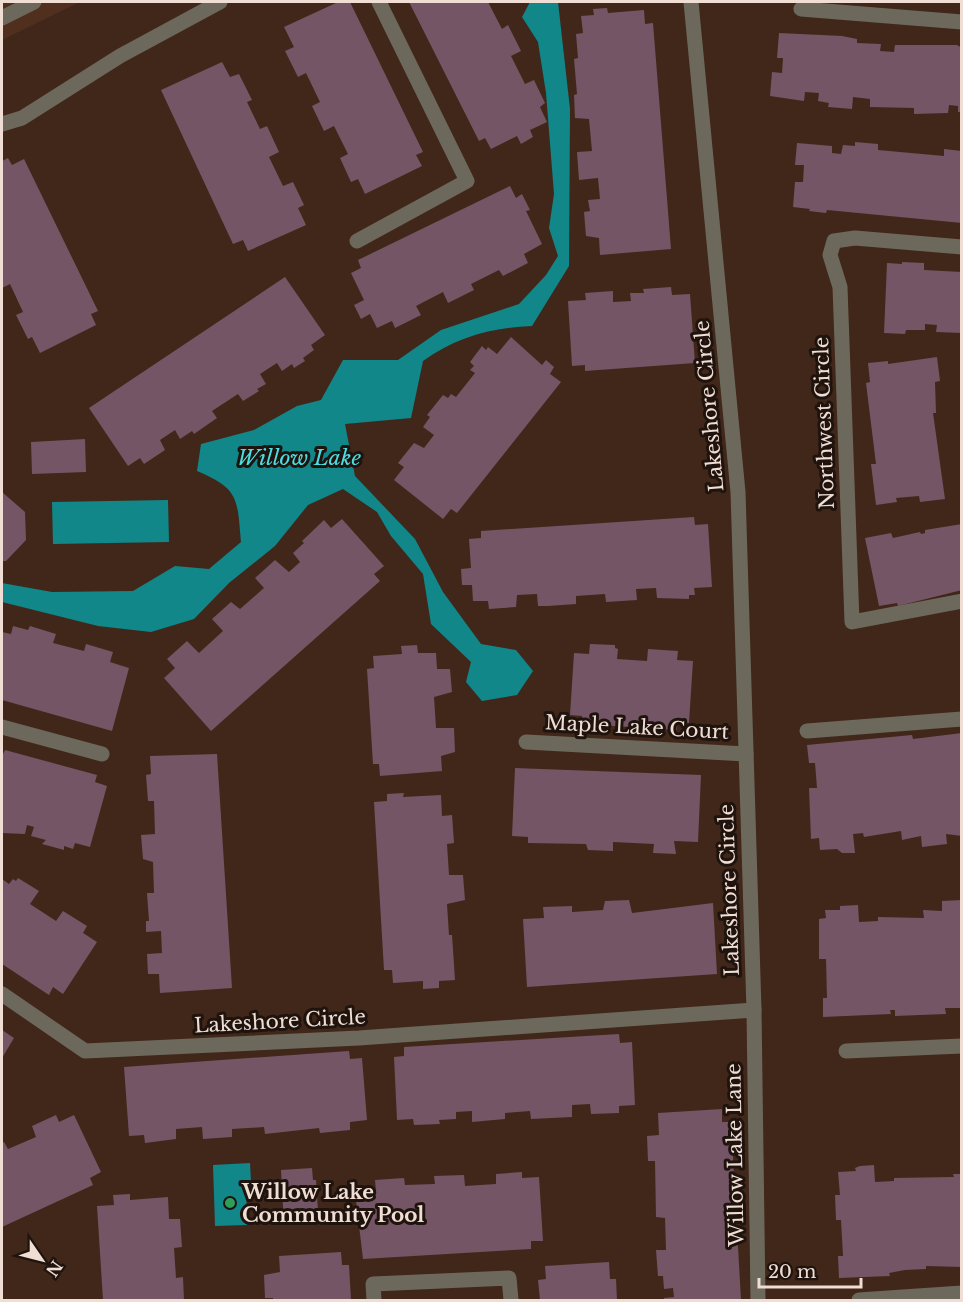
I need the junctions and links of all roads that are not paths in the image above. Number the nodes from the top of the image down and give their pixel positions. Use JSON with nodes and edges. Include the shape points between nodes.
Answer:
{"nodes":[{"id":1,"x":34,"y":2,"type":"edge"},
{"id":2,"x":220,"y":2,"type":"edge"},
{"id":3,"x":379,"y":2,"type":"edge"},
{"id":4,"x":691,"y":2,"type":"edge"},
{"id":5,"x":801,"y":9,"type":"dead end"},
{"id":6,"x":2,"y":18,"type":"edge"},
{"id":7,"x":962,"y":22,"type":"edge"},
{"id":8,"x":2,"y":124,"type":"edge"},
{"id":9,"x":357,"y":241,"type":"dead end"},
{"id":10,"x":962,"y":247,"type":"edge"},
{"id":11,"x":962,"y":601,"type":"edge"},
{"id":12,"x":962,"y":719,"type":"edge"},
{"id":13,"x":2,"y":727,"type":"edge"},
{"id":14,"x":807,"y":731,"type":"dead end"},
{"id":15,"x":526,"y":742,"type":"dead end"},
{"id":16,"x":102,"y":754,"type":"dead end"},
{"id":17,"x":746,"y":754,"type":"junction"},
{"id":18,"x":2,"y":994,"type":"edge"},
{"id":19,"x":754,"y":1010,"type":"junction"},
{"id":20,"x":962,"y":1046,"type":"edge"},
{"id":21,"x":846,"y":1050,"type":"dead end"},
{"id":22,"x":962,"y":1293,"type":"edge"},
{"id":23,"x":374,"y":1300,"type":"edge"},
{"id":24,"x":511,"y":1300,"type":"edge"},
{"id":25,"x":758,"y":1300,"type":"edge"},
{"id":26,"x":859,"y":1300,"type":"edge"}],
"edges":[{"from":1,"to":6,"type":"street"},
{"from":2,"to":8,"type":"street","via":[[120,56],[22,118]]},
{"from":3,"to":9,"type":"street","via":[[467,181]]},
{"from":4,"to":17,"type":"street","name":"Lakeshore Circle","via":[[738,492]]},
{"from":5,"to":7,"type":"street"},
{"from":10,"to":11,"type":"street","name":"Northwest Circle","via":[[855,238],[834,242],[830,255],[840,287],[852,622]]},
{"from":12,"to":14,"type":"street"},
{"from":13,"to":16,"type":"street"},
{"from":15,"to":17,"type":"street","name":"Maple Lake Court"},
{"from":17,"to":19,"type":"street","name":"Lakeshore Circle"},
{"from":18,"to":19,"type":"street","name":"Lakeshore Circle","via":[[85,1051],[359,1038]]},
{"from":19,"to":25,"type":"street","name":"Willow Lake Lane"},
{"from":20,"to":21,"type":"street"},
{"from":22,"to":26,"type":"street"},
{"from":23,"to":24,"type":"street","via":[[373,1284],[509,1278]]}]}
